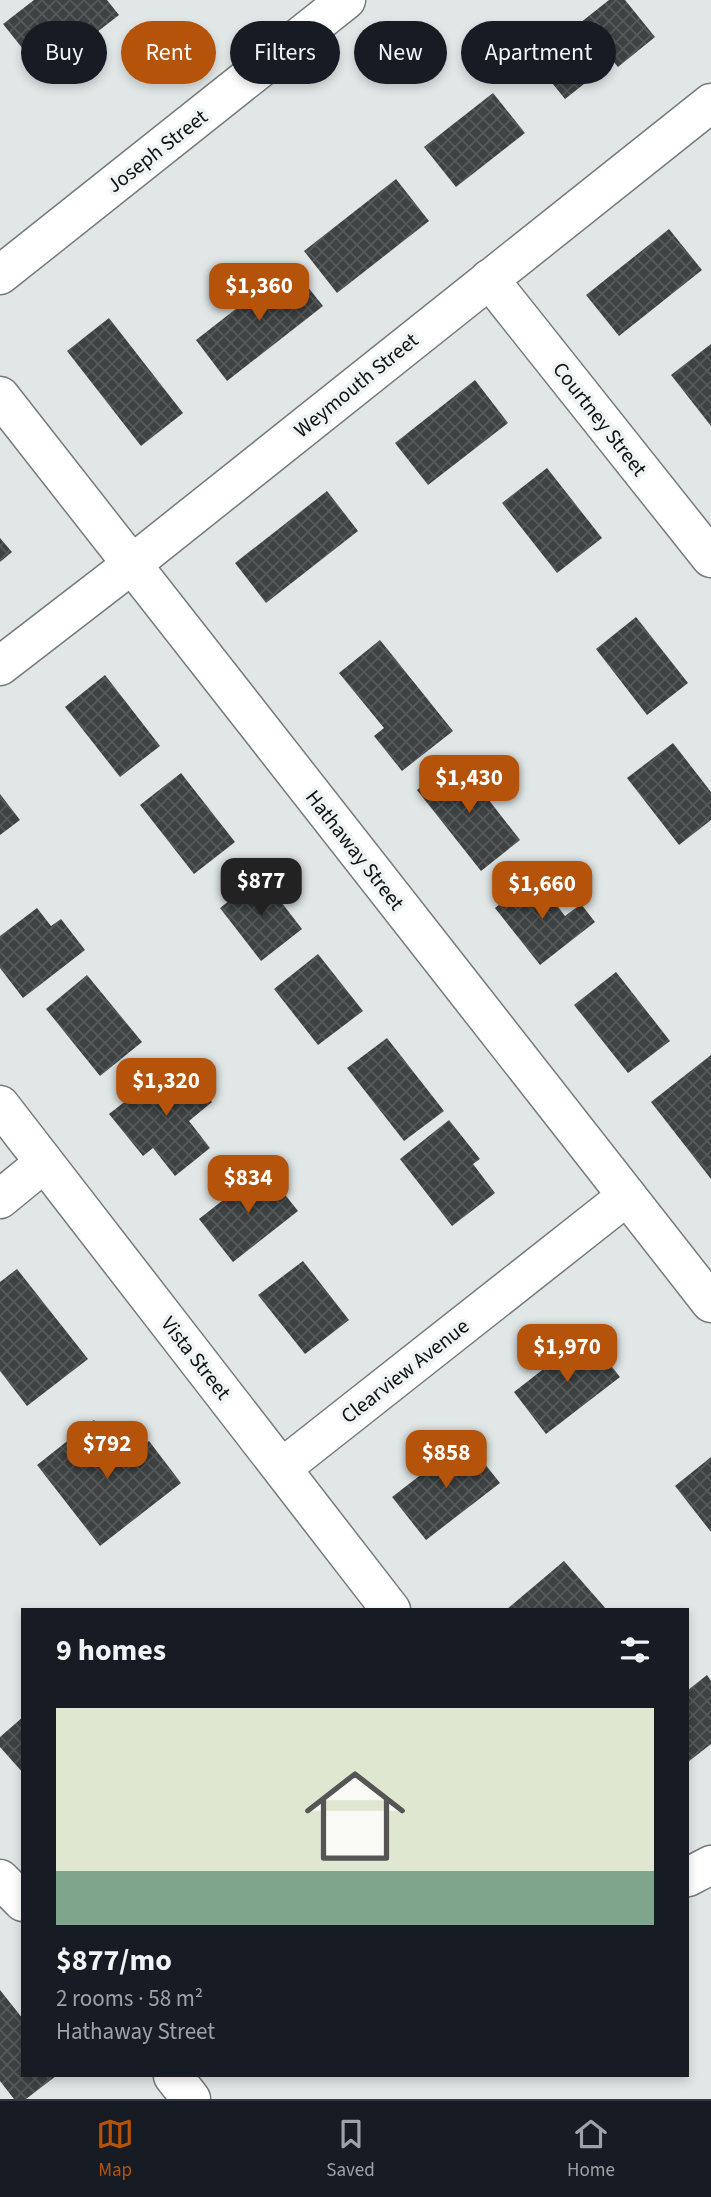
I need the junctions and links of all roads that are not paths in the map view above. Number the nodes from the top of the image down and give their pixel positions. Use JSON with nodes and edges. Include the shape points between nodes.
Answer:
{"nodes":[{"id":1,"x":346,"y":0,"type":"edge"},
{"id":2,"x":711,"y":103,"type":"edge"},
{"id":3,"x":0,"y":275,"type":"edge"},
{"id":4,"x":489,"y":279,"type":"junction"},
{"id":5,"x":0,"y":396,"type":"edge"},
{"id":6,"x":711,"y":558,"type":"edge"},
{"id":7,"x":131,"y":565,"type":"junction"},
{"id":8,"x":0,"y":666,"type":"edge"},
{"id":9,"x":0,"y":1105,"type":"edge"},
{"id":10,"x":44,"y":1163,"type":"junction"},
{"id":11,"x":627,"y":1196,"type":"junction"},
{"id":12,"x":0,"y":1199,"type":"edge"},
{"id":13,"x":711,"y":1303,"type":"edge"},
{"id":14,"x":282,"y":1468,"type":"junction"},
{"id":15,"x":389,"y":1608,"type":"edge"},
{"id":16,"x":711,"y":1865,"type":"edge"},
{"id":17,"x":689,"y":1876,"type":"edge"},
{"id":18,"x":0,"y":1879,"type":"edge"},
{"id":19,"x":21,"y":1900,"type":"edge"},
{"id":20,"x":174,"y":2077,"type":"edge"},
{"id":21,"x":191,"y":2099,"type":"edge"}],
"edges":[{"from":1,"to":3,"type":"street","name":"Joseph Street"},
{"from":2,"to":4,"type":"street","name":"Weymouth Street"},
{"from":4,"to":6,"type":"street","name":"Courtney Street"},
{"from":4,"to":7,"type":"street","name":"Weymouth Street"},
{"from":5,"to":7,"type":"street","name":"Hathaway Street"},
{"from":7,"to":8,"type":"street","name":"Weymouth Street"},
{"from":7,"to":11,"type":"street","name":"Hathaway Street"},
{"from":9,"to":10,"type":"street","name":"Vista Street"},
{"from":10,"to":12,"type":"street"},
{"from":10,"to":14,"type":"street","name":"Vista Street"},
{"from":11,"to":13,"type":"street","name":"Hathaway Street"},
{"from":11,"to":14,"type":"street","name":"Clearview Avenue"},
{"from":14,"to":15,"type":"street","name":"Vista Street"},
{"from":16,"to":17,"type":"street"},
{"from":18,"to":19,"type":"street"},
{"from":20,"to":21,"type":"street"}]}
